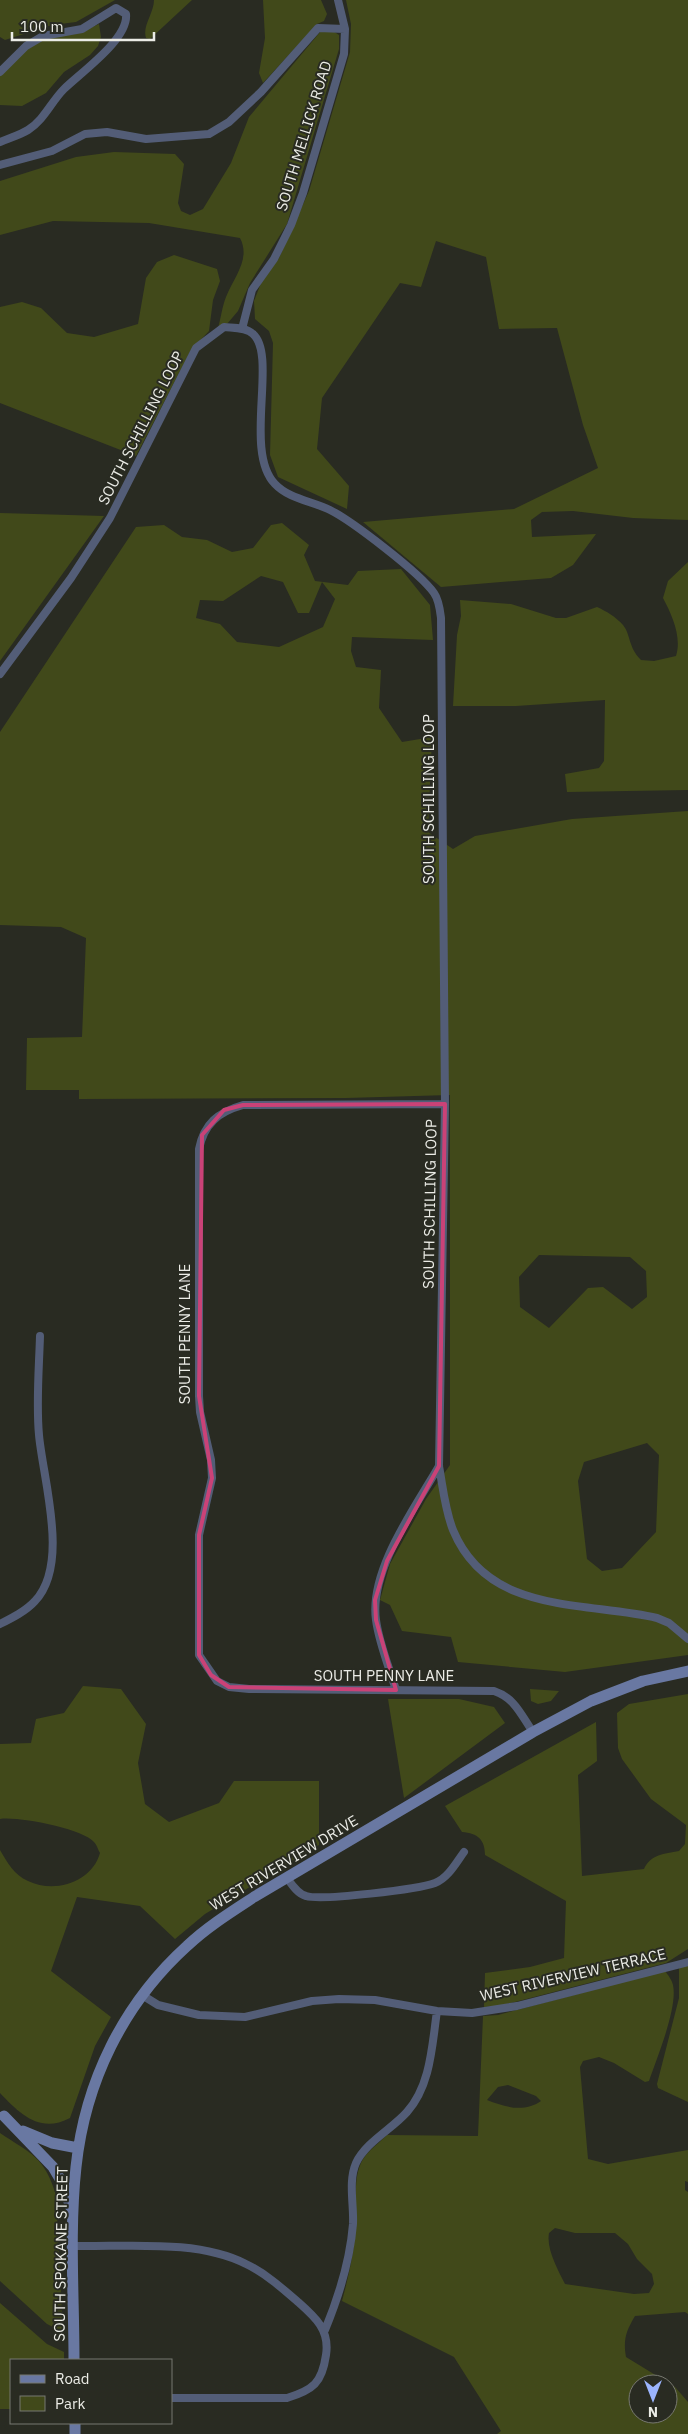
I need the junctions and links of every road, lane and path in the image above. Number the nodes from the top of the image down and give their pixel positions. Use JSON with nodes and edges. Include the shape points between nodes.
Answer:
{"nodes":[{"id":1,"x":338,"y":0,"type":"edge"},
{"id":2,"x":345,"y":29,"type":"junction"},
{"id":3,"x":0,"y":72,"type":"edge"},
{"id":4,"x":0,"y":142,"type":"edge"},
{"id":5,"x":0,"y":165,"type":"edge"},
{"id":6,"x":242,"y":329,"type":"junction"},
{"id":7,"x":0,"y":674,"type":"edge"},
{"id":8,"x":445,"y":1104,"type":"junction"},
{"id":9,"x":40,"y":1336,"type":"dead end"},
{"id":10,"x":439,"y":1466,"type":"junction"},
{"id":11,"x":0,"y":1624,"type":"edge"},
{"id":12,"x":688,"y":1639,"type":"edge"},
{"id":13,"x":688,"y":1671,"type":"edge"},
{"id":14,"x":396,"y":1690,"type":"junction"},
{"id":15,"x":533,"y":1732,"type":"junction"},
{"id":16,"x":464,"y":1852,"type":"dead end"},
{"id":17,"x":287,"y":1878,"type":"junction"},
{"id":18,"x":688,"y":1962,"type":"edge"},
{"id":19,"x":142,"y":1995,"type":"junction"},
{"id":20,"x":437,"y":2011,"type":"junction"},
{"id":21,"x":2,"y":2114,"type":"edge"},
{"id":22,"x":78,"y":2148,"type":"junction"},
{"id":23,"x":73,"y":2213,"type":"junction"},
{"id":24,"x":74,"y":2246,"type":"junction"},
{"id":25,"x":325,"y":2330,"type":"junction"},
{"id":26,"x":74,"y":2359,"type":"edge"},
{"id":27,"x":172,"y":2398,"type":"edge"}],
"edges":[{"from":1,"to":2,"type":"street","name":"SOUTH MELLICK ROAD"},
{"from":2,"to":5,"type":"street","via":[[318,28],[256,96],[229,122],[209,134],[146,139],[107,132],[85,134],[52,151]]},
{"from":2,"to":6,"type":"street","name":"SOUTH MELLICK ROAD","via":[[344,54],[303,192],[274,259],[252,290]]},
{"from":3,"to":4,"type":"street","via":[[26,46],[43,36],[82,29],[116,8],[126,14],[124,26],[107,50],[63,90],[41,119],[28,130]]},
{"from":6,"to":7,"type":"street","name":"SOUTH SCHILLING LOOP","via":[[224,327],[196,348],[110,518],[71,578]]},
{"from":6,"to":8,"type":"street","name":"SOUTH SCHILLING LOOP","via":[[259,341],[264,469],[285,492],[350,522],[410,569],[434,593],[439,604]]},
{"from":8,"to":10,"type":"street","name":"SOUTH SCHILLING LOOP"},
{"from":8,"to":14,"type":"street","name":"SOUTH PENNY LANE","via":[[242,1105],[224,1110],[210,1122],[202,1135],[199,1149],[199,1396],[212,1478],[199,1535],[199,1656],[211,1675],[228,1687],[250,1690]]},
{"from":9,"to":11,"type":"street","via":[[38,1434],[52,1517],[52,1562],[48,1582],[36,1601]]},
{"from":10,"to":12,"type":"street","name":"SOUTH SCHILLING LOOP","via":[[453,1530],[471,1557],[494,1580],[529,1598],[657,1618],[668,1622]]},
{"from":10,"to":14,"type":"street","via":[[387,1561],[375,1600],[376,1620]]},
{"from":13,"to":15,"type":"street","name":"WEST RIVERVIEW DRIVE","via":[[643,1681],[601,1697]]},
{"from":14,"to":15,"type":"street","name":"SOUTH PENNY LANE","via":[[494,1691],[515,1703]]},
{"from":15,"to":17,"type":"street","name":"WEST RIVERVIEW DRIVE"},
{"from":16,"to":17,"type":"street","via":[[447,1875],[436,1883],[374,1894],[312,1898],[298,1892]]},
{"from":17,"to":19,"type":"street","name":"WEST RIVERVIEW DRIVE","via":[[213,1924],[187,1945]]},
{"from":18,"to":20,"type":"street","name":"WEST RIVERVIEW TERRACE","via":[[496,2011]]},
{"from":19,"to":20,"type":"street","name":"WEST RIVERVIEW TERRACE","via":[[158,2005],[199,2015],[245,2018],[312,2001],[339,1999],[375,2000]]},
{"from":19,"to":22,"type":"street","name":"WEST RIVERVIEW DRIVE","via":[[109,2047],[87,2109]]},
{"from":20,"to":25,"type":"street","via":[[420,2094],[407,2112],[356,2163],[348,2262]]},
{"from":21,"to":22,"type":"street","via":[[27,2134]]},
{"from":21,"to":23,"type":"street","via":[[53,2166]]},
{"from":22,"to":23,"type":"street","name":"SOUTH SPOKANE STREET"},
{"from":23,"to":24,"type":"street","name":"SOUTH SPOKANE STREET"},
{"from":24,"to":25,"type":"street","via":[[182,2248],[227,2256],[247,2264],[277,2284],[311,2313]]},
{"from":24,"to":26,"type":"street","name":"SOUTH SPOKANE STREET"},
{"from":25,"to":27,"type":"street","via":[[326,2355],[322,2372],[315,2387],[304,2393],[287,2398]]}]}
